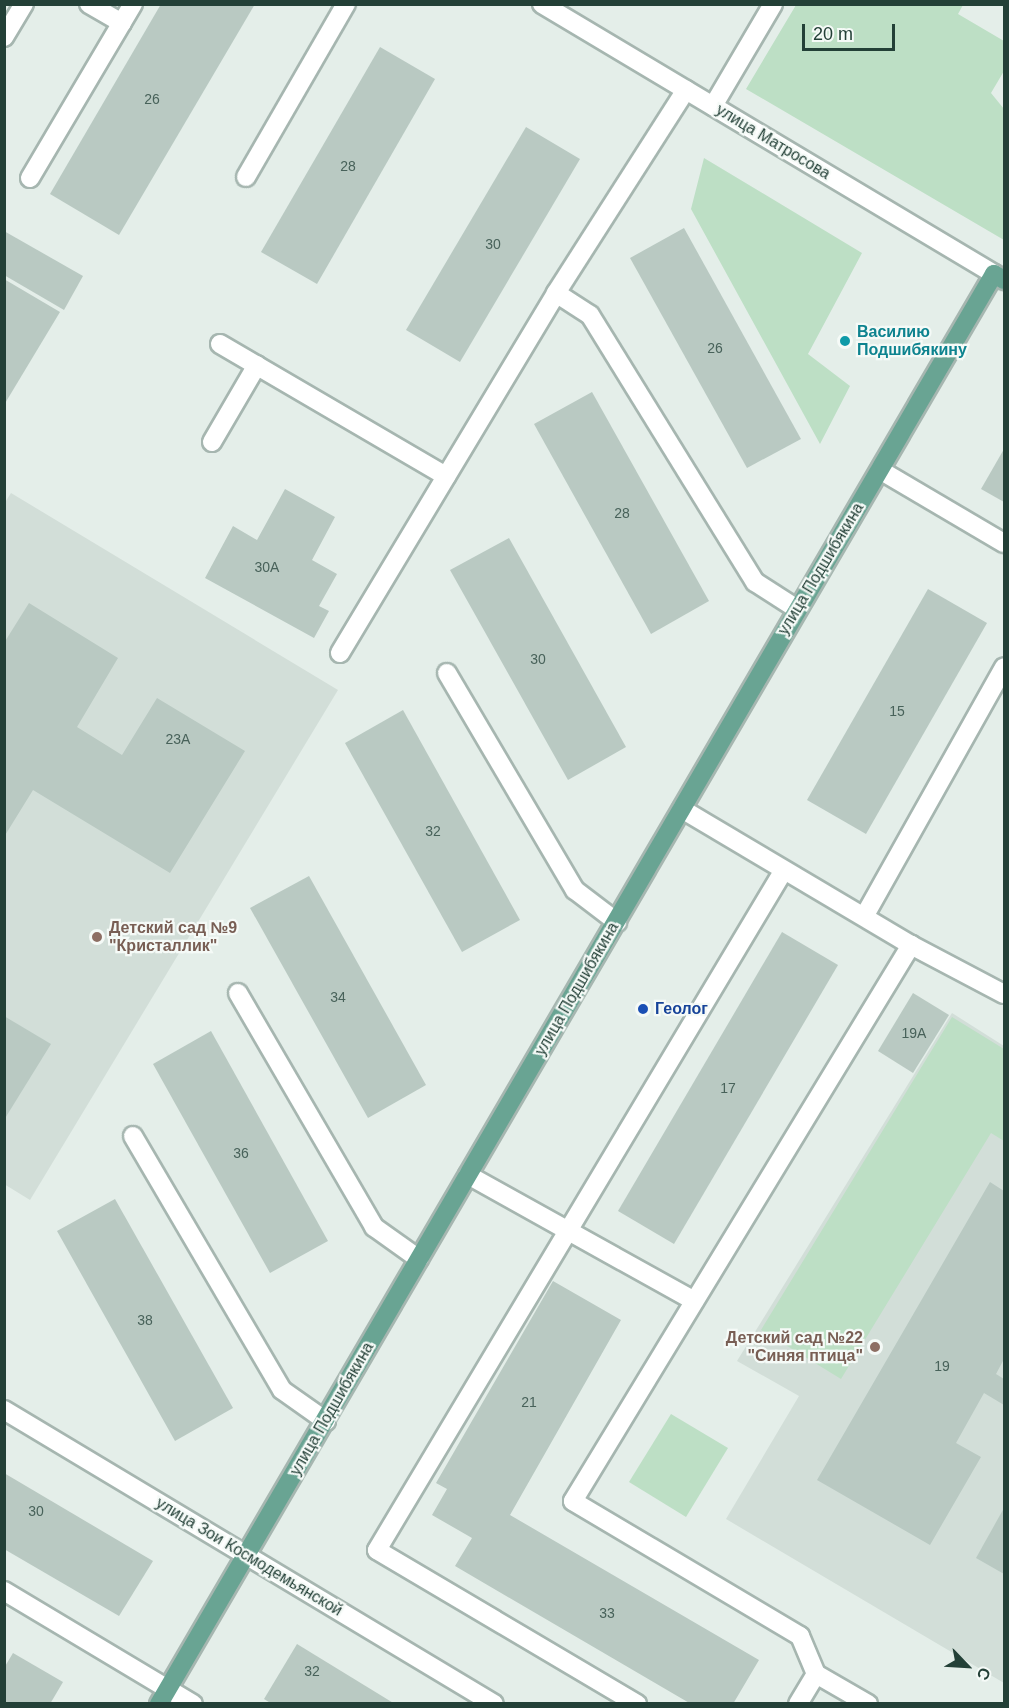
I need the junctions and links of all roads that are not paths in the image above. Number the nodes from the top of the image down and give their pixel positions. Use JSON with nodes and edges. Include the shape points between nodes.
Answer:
{"nodes":[{"id":1,"x":24,"y":4,"type":"edge"},
{"id":2,"x":89,"y":4,"type":"edge"},
{"id":3,"x":133,"y":4,"type":"edge"},
{"id":4,"x":346,"y":4,"type":"edge"},
{"id":5,"x":542,"y":4,"type":"edge"},
{"id":6,"x":773,"y":4,"type":"edge"},
{"id":7,"x":122,"y":23,"type":"junction"},
{"id":8,"x":4,"y":37,"type":"edge"},
{"id":9,"x":686,"y":90,"type":"junction"},
{"id":10,"x":713,"y":106,"type":"junction"},
{"id":11,"x":246,"y":177,"type":"dead end"},
{"id":12,"x":30,"y":178,"type":"dead end"},
{"id":13,"x":999,"y":277,"type":"edge"},
{"id":14,"x":556,"y":294,"type":"junction"},
{"id":15,"x":220,"y":344,"type":"dead end"},
{"id":16,"x":257,"y":365,"type":"junction"},
{"id":17,"x":212,"y":442,"type":"dead end"},
{"id":18,"x":880,"y":470,"type":"junction"},
{"id":19,"x":446,"y":476,"type":"junction"},
{"id":20,"x":1005,"y":543,"type":"edge"},
{"id":21,"x":797,"y":609,"type":"junction"},
{"id":22,"x":340,"y":653,"type":"dead end"},
{"id":23,"x":1005,"y":667,"type":"edge"},
{"id":24,"x":447,"y":673,"type":"dead end"},
{"id":25,"x":682,"y":809,"type":"junction"},
{"id":26,"x":784,"y":870,"type":"junction"},
{"id":27,"x":865,"y":915,"type":"junction"},
{"id":28,"x":617,"y":922,"type":"junction"},
{"id":29,"x":911,"y":945,"type":"junction"},
{"id":30,"x":238,"y":993,"type":"dead end"},
{"id":31,"x":1005,"y":994,"type":"edge"},
{"id":32,"x":133,"y":1136,"type":"dead end"},
{"id":33,"x":468,"y":1174,"type":"junction"},
{"id":34,"x":566,"y":1231,"type":"junction"},
{"id":35,"x":419,"y":1259,"type":"junction"},
{"id":36,"x":694,"y":1301,"type":"junction"},
{"id":37,"x":4,"y":1410,"type":"edge"},
{"id":38,"x":326,"y":1421,"type":"junction"},
{"id":39,"x":247,"y":1555,"type":"junction"},
{"id":40,"x":4,"y":1591,"type":"edge"},
{"id":41,"x":816,"y":1674,"type":"junction"},
{"id":42,"x":163,"y":1696,"type":"edge"},
{"id":43,"x":193,"y":1704,"type":"edge"},
{"id":44,"x":494,"y":1704,"type":"edge"},
{"id":45,"x":637,"y":1704,"type":"edge"},
{"id":46,"x":798,"y":1704,"type":"edge"},
{"id":47,"x":868,"y":1704,"type":"edge"}],
"edges":[{"from":1,"to":8,"type":"street"},
{"from":2,"to":7,"type":"street"},
{"from":3,"to":7,"type":"street"},
{"from":4,"to":11,"type":"street"},
{"from":5,"to":9,"type":"street","name":"улица Матросова"},
{"from":6,"to":10,"type":"street"},
{"from":7,"to":12,"type":"street"},
{"from":9,"to":10,"type":"street","name":"улица Матросова"},
{"from":9,"to":14,"type":"street"},
{"from":10,"to":13,"type":"street","name":"улица Матросова"},
{"from":13,"to":18,"type":"main road","name":"улица Подшибякина"},
{"from":14,"to":19,"type":"street"},
{"from":14,"to":21,"type":"street","via":[[590,315],[755,582]]},
{"from":15,"to":16,"type":"street"},
{"from":16,"to":17,"type":"street"},
{"from":16,"to":19,"type":"street"},
{"from":18,"to":20,"type":"street"},
{"from":18,"to":21,"type":"main road","name":"улица Подшибякина"},
{"from":19,"to":22,"type":"street"},
{"from":21,"to":25,"type":"main road","name":"улица Подшибякина"},
{"from":23,"to":27,"type":"street"},
{"from":24,"to":28,"type":"street","via":[[575,890]]},
{"from":25,"to":26,"type":"street"},
{"from":25,"to":28,"type":"main road","name":"улица Подшибякина"},
{"from":26,"to":27,"type":"street"},
{"from":26,"to":34,"type":"street"},
{"from":27,"to":29,"type":"street"},
{"from":28,"to":33,"type":"main road","name":"улица Подшибякина"},
{"from":29,"to":31,"type":"street"},
{"from":29,"to":36,"type":"street"},
{"from":30,"to":35,"type":"street","via":[[374,1227]]},
{"from":32,"to":38,"type":"street","via":[[282,1390]]},
{"from":33,"to":34,"type":"street"},
{"from":33,"to":35,"type":"main road","name":"улица Подшибякина"},
{"from":34,"to":36,"type":"street"},
{"from":34,"to":45,"type":"street","via":[[377,1550]]},
{"from":35,"to":38,"type":"main road","name":"улица Подшибякина"},
{"from":36,"to":41,"type":"street","via":[[573,1501],[800,1636]]},
{"from":37,"to":39,"type":"street","name":"улица Зои Космодемьянской"},
{"from":38,"to":39,"type":"main road","name":"улица Подшибякина"},
{"from":39,"to":42,"type":"main road","name":"улица Подшибякина"},
{"from":39,"to":44,"type":"street","name":"улица Зои Космодемьянской"},
{"from":40,"to":42,"type":"street"},
{"from":41,"to":46,"type":"street"},
{"from":41,"to":47,"type":"street"},
{"from":42,"to":43,"type":"street"}]}
